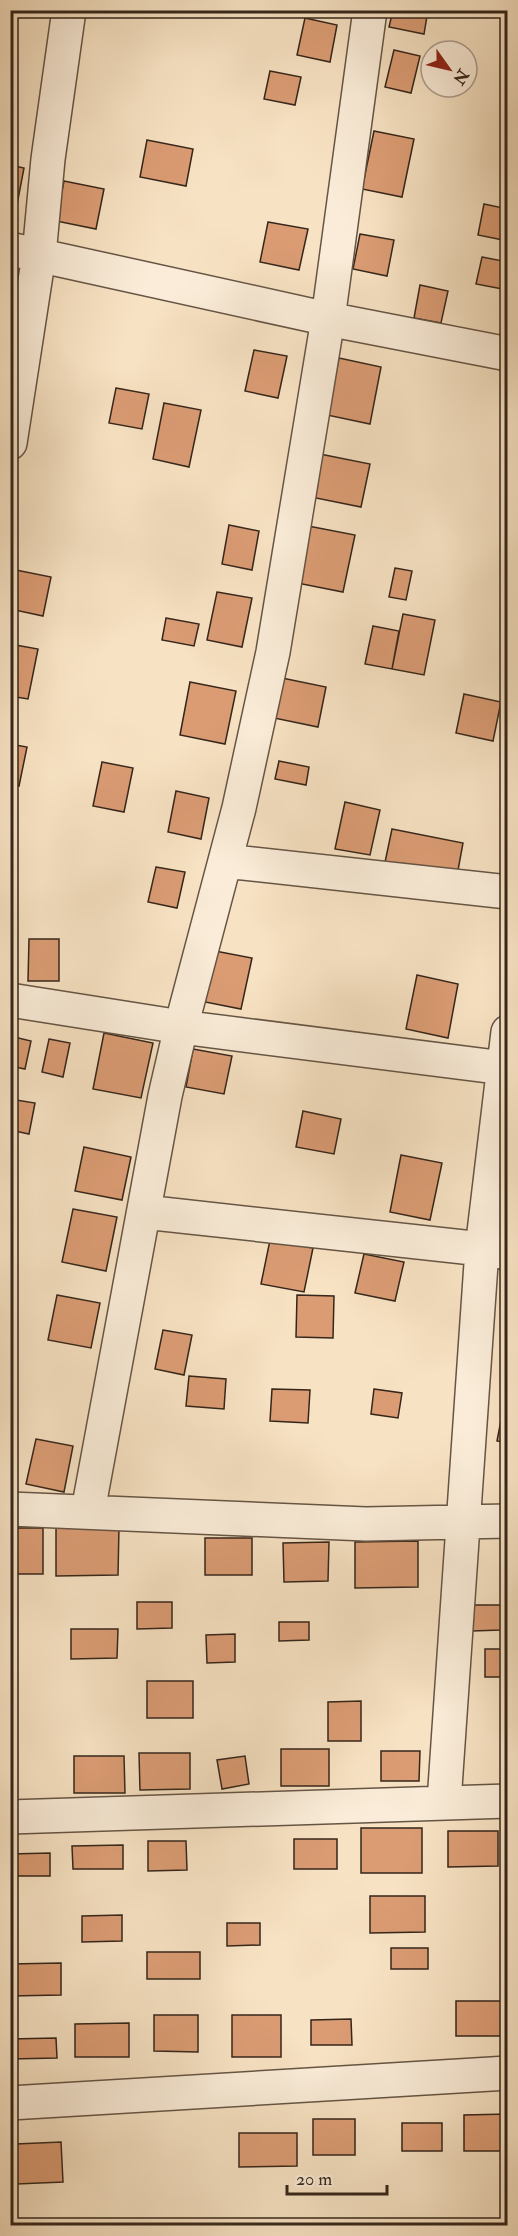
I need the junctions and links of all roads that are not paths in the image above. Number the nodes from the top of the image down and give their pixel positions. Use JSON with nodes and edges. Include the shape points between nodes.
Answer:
{"nodes":[{"id":1,"x":69,"y":10,"type":"edge"},
{"id":2,"x":370,"y":10,"type":"edge"},
{"id":3,"x":25,"y":252,"type":"edge"},
{"id":4,"x":328,"y":319,"type":"junction"},
{"id":5,"x":507,"y":354,"type":"edge"},
{"id":6,"x":10,"y":443,"type":"edge"},
{"id":7,"x":225,"y":861,"type":"junction"},
{"id":8,"x":507,"y":892,"type":"edge"},
{"id":9,"x":10,"y":1000,"type":"edge"},
{"id":10,"x":181,"y":1027,"type":"junction"},
{"id":11,"x":507,"y":1032,"type":"edge"},
{"id":12,"x":504,"y":1068,"type":"junction"},
{"id":13,"x":144,"y":1212,"type":"junction"},
{"id":14,"x":495,"y":1251,"type":"edge"},
{"id":15,"x":10,"y":1509,"type":"edge"},
{"id":16,"x":88,"y":1511,"type":"junction"},
{"id":17,"x":464,"y":1521,"type":"junction"},
{"id":18,"x":507,"y":1521,"type":"edge"},
{"id":19,"x":507,"y":1800,"type":"edge"},
{"id":20,"x":444,"y":1802,"type":"junction"},
{"id":21,"x":10,"y":1817,"type":"edge"},
{"id":22,"x":507,"y":2073,"type":"edge"},
{"id":23,"x":10,"y":2103,"type":"edge"}],
"edges":[{"from":1,"to":3,"type":"street","via":[[48,159]]},
{"from":2,"to":4,"type":"street"},
{"from":3,"to":4,"type":"street"},
{"from":3,"to":6,"type":"street"},
{"from":4,"to":5,"type":"street"},
{"from":4,"to":7,"type":"street","via":[[273,652]]},
{"from":7,"to":8,"type":"street"},
{"from":7,"to":10,"type":"street"},
{"from":9,"to":10,"type":"street"},
{"from":10,"to":12,"type":"street"},
{"from":10,"to":13,"type":"street"},
{"from":11,"to":12,"type":"street"},
{"from":12,"to":14,"type":"street"},
{"from":13,"to":14,"type":"street"},
{"from":13,"to":16,"type":"street"},
{"from":14,"to":17,"type":"street"},
{"from":15,"to":16,"type":"street"},
{"from":16,"to":17,"type":"street","via":[[366,1524]]},
{"from":17,"to":18,"type":"street"},
{"from":17,"to":20,"type":"street"},
{"from":19,"to":20,"type":"street"},
{"from":20,"to":21,"type":"street"},
{"from":22,"to":23,"type":"street"}]}
